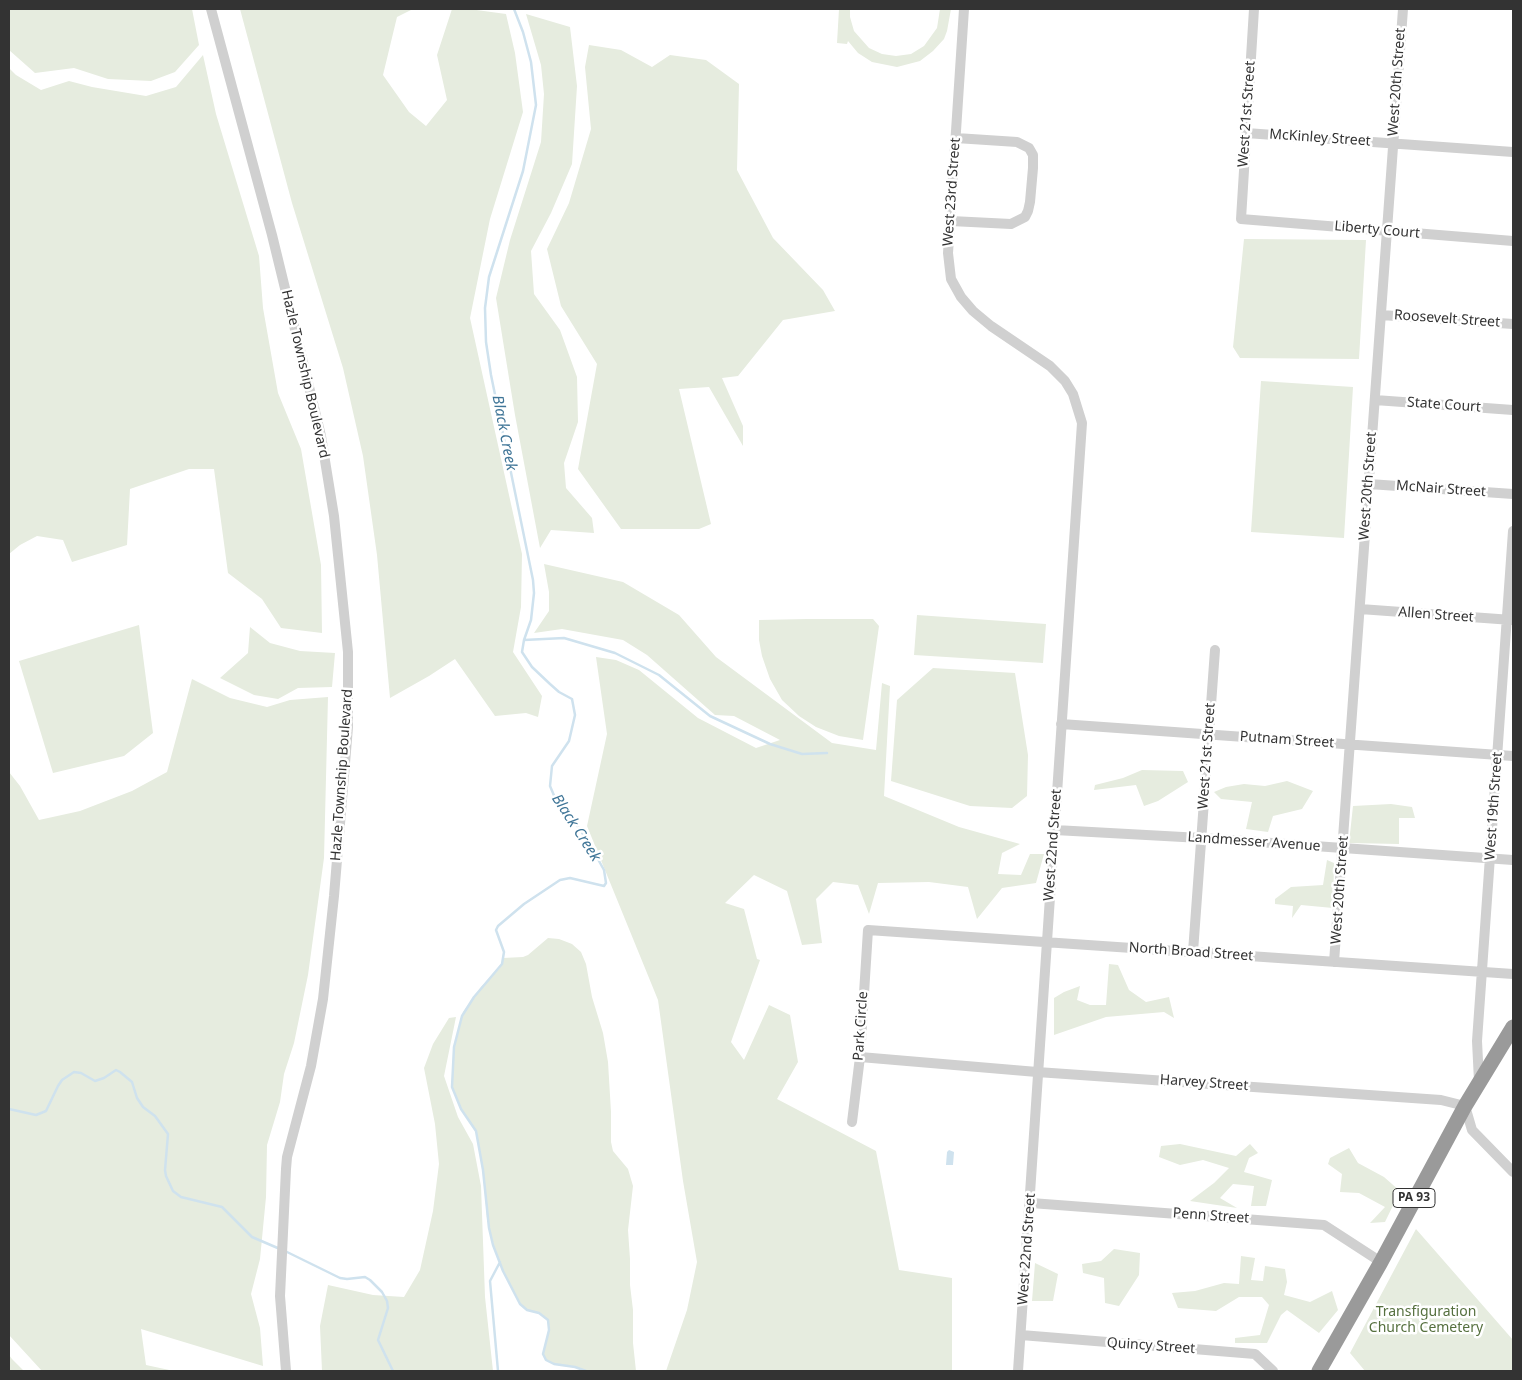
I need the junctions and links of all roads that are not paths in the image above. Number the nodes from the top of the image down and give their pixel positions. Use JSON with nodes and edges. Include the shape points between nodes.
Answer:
{"nodes":[{"id":1,"x":210,"y":9,"type":"edge"},
{"id":2,"x":964,"y":9,"type":"edge"},
{"id":3,"x":1254,"y":9,"type":"edge"},
{"id":4,"x":1403,"y":9,"type":"edge"},
{"id":5,"x":1246,"y":133,"type":"junction"},
{"id":6,"x":956,"y":138,"type":"junction"},
{"id":7,"x":1393,"y":144,"type":"junction"},
{"id":8,"x":1513,"y":152,"type":"edge"},
{"id":9,"x":1241,"y":219,"type":"joint"},
{"id":10,"x":951,"y":221,"type":"junction"},
{"id":11,"x":1386,"y":230,"type":"junction"},
{"id":12,"x":1513,"y":241,"type":"edge"},
{"id":13,"x":1381,"y":315,"type":"junction"},
{"id":14,"x":1513,"y":324,"type":"edge"},
{"id":15,"x":1020,"y":345,"type":"joint"},
{"id":16,"x":1375,"y":400,"type":"junction"},
{"id":17,"x":1513,"y":410,"type":"edge"},
{"id":18,"x":1369,"y":484,"type":"junction"},
{"id":19,"x":1513,"y":494,"type":"edge"},
{"id":20,"x":1513,"y":531,"type":"edge"},
{"id":21,"x":1360,"y":610,"type":"junction"},
{"id":22,"x":1510,"y":620,"type":"edge"},
{"id":23,"x":1215,"y":650,"type":"dead end"},
{"id":24,"x":1061,"y":724,"type":"junction"},
{"id":25,"x":1209,"y":734,"type":"junction"},
{"id":26,"x":1350,"y":744,"type":"junction"},
{"id":27,"x":1497,"y":754,"type":"junction"},
{"id":28,"x":1513,"y":756,"type":"edge"},
{"id":29,"x":1054,"y":830,"type":"junction"},
{"id":30,"x":1201,"y":838,"type":"junction"},
{"id":31,"x":1343,"y":848,"type":"junction"},
{"id":32,"x":1490,"y":858,"type":"junction"},
{"id":33,"x":1513,"y":860,"type":"edge"},
{"id":34,"x":868,"y":930,"type":"joint"},
{"id":35,"x":1046,"y":942,"type":"junction"},
{"id":36,"x":1193,"y":952,"type":"junction"},
{"id":37,"x":1334,"y":962,"type":"junction"},
{"id":38,"x":1482,"y":973,"type":"junction"},
{"id":39,"x":1513,"y":974,"type":"edge"},
{"id":40,"x":1512,"y":1032,"type":"edge"},
{"id":41,"x":860,"y":1057,"type":"junction"},
{"id":42,"x":1038,"y":1072,"type":"junction"},
{"id":43,"x":1479,"y":1081,"type":"junction"},
{"id":44,"x":1464,"y":1106,"type":"junction"},
{"id":45,"x":852,"y":1122,"type":"dead end"},
{"id":46,"x":1513,"y":1172,"type":"edge"},
{"id":47,"x":1031,"y":1202,"type":"junction"},
{"id":48,"x":1381,"y":1262,"type":"junction"},
{"id":49,"x":1021,"y":1335,"type":"junction"},
{"id":50,"x":286,"y":1371,"type":"edge"},
{"id":51,"x":1018,"y":1371,"type":"edge"},
{"id":52,"x":1274,"y":1371,"type":"edge"},
{"id":53,"x":1319,"y":1371,"type":"edge"}],
"edges":[{"from":1,"to":50,"type":"street","name":"Hazle Township Boulevard","via":[[272,235],[321,436],[334,516],[348,652],[348,727],[323,999],[311,1066],[286,1169],[280,1258]]},
{"from":2,"to":6,"type":"street","name":"West 23rd Street"},
{"from":3,"to":5,"type":"street","name":"West 21st Street"},
{"from":4,"to":7,"type":"street","name":"West 20th Street"},
{"from":5,"to":7,"type":"street","name":"McKinley Street"},
{"from":5,"to":9,"type":"street","name":"West 21st Street"},
{"from":6,"to":10,"type":"street","name":"West 23rd Street"},
{"from":6,"to":10,"type":"street","via":[[1017,142],[1029,148],[1033,155],[1033,168],[1030,202],[1025,217],[1011,224]]},
{"from":7,"to":8,"type":"street","name":"McKinley Street"},
{"from":7,"to":11,"type":"street","name":"West 20th Street"},
{"from":9,"to":11,"type":"street","name":"Liberty Court"},
{"from":10,"to":15,"type":"street","name":"West 23rd Street","via":[[948,253],[954,286],[973,311]]},
{"from":11,"to":12,"type":"street","name":"Liberty Court"},
{"from":11,"to":13,"type":"street","name":"West 20th Street"},
{"from":13,"to":14,"type":"street","name":"Roosevelt Street"},
{"from":13,"to":16,"type":"street","name":"West 20th Street"},
{"from":15,"to":24,"type":"street","name":"West 22nd Street","via":[[1065,381],[1082,422]]},
{"from":16,"to":17,"type":"street","name":"State Court"},
{"from":16,"to":18,"type":"street","name":"West 20th Street"},
{"from":18,"to":19,"type":"street","name":"McNair Street"},
{"from":18,"to":21,"type":"street","name":"West 20th Street"},
{"from":20,"to":22,"type":"street","name":"West 19th Street"},
{"from":21,"to":22,"type":"street","name":"Allen Street"},
{"from":21,"to":26,"type":"street","name":"West 20th Street"},
{"from":22,"to":27,"type":"street","name":"West 19th Street"},
{"from":23,"to":25,"type":"street","name":"West 21st Street"},
{"from":24,"to":25,"type":"street","name":"Putnam Street"},
{"from":24,"to":29,"type":"street","name":"West 22nd Street"},
{"from":25,"to":26,"type":"street","name":"Putnam Street"},
{"from":25,"to":30,"type":"street","name":"West 21st Street"},
{"from":26,"to":27,"type":"street","name":"Putnam Street"},
{"from":26,"to":31,"type":"street","name":"West 20th Street"},
{"from":27,"to":28,"type":"street","name":"Putnam Street"},
{"from":27,"to":32,"type":"street","name":"West 19th Street"},
{"from":29,"to":30,"type":"street","name":"Landmesser Avenue"},
{"from":29,"to":35,"type":"street","name":"West 22nd Street"},
{"from":30,"to":31,"type":"street","name":"Landmesser Avenue"},
{"from":30,"to":36,"type":"street","name":"West 21st Street"},
{"from":31,"to":32,"type":"street","name":"Landmesser Avenue"},
{"from":31,"to":37,"type":"street","name":"West 20th Street"},
{"from":32,"to":33,"type":"street","name":"Landmesser Avenue"},
{"from":32,"to":38,"type":"street","name":"West 19th Street"},
{"from":34,"to":35,"type":"street","name":"North Broad Street"},
{"from":34,"to":41,"type":"street","name":"Park Circle"},
{"from":35,"to":36,"type":"street","name":"North Broad Street"},
{"from":35,"to":42,"type":"street","name":"West 22nd Street"},
{"from":36,"to":37,"type":"street","name":"North Broad Street"},
{"from":37,"to":38,"type":"street","name":"North Broad Street"},
{"from":38,"to":39,"type":"street","name":"North Broad Street"},
{"from":38,"to":43,"type":"street","name":"West 19th Street","via":[[1477,1041]]},
{"from":40,"to":43,"type":"highway","number":"PA 93"},
{"from":41,"to":42,"type":"street","name":"Harvey Street"},
{"from":41,"to":45,"type":"street","name":"Park Circle"},
{"from":42,"to":44,"type":"street","name":"Harvey Street","via":[[1441,1100]]},
{"from":42,"to":47,"type":"street","name":"West 22nd Street"},
{"from":43,"to":44,"type":"highway","number":"PA 93"},
{"from":44,"to":46,"type":"street","via":[[1472,1130]]},
{"from":44,"to":48,"type":"highway","number":"PA 93"},
{"from":47,"to":48,"type":"street","name":"Penn Street","via":[[1324,1225]]},
{"from":47,"to":49,"type":"street","name":"West 22nd Street"},
{"from":48,"to":53,"type":"highway","number":"PA 93"},
{"from":49,"to":51,"type":"street","name":"West 22nd Street"},
{"from":49,"to":52,"type":"street","name":"Quincy Street","via":[[1255,1354]]}]}
